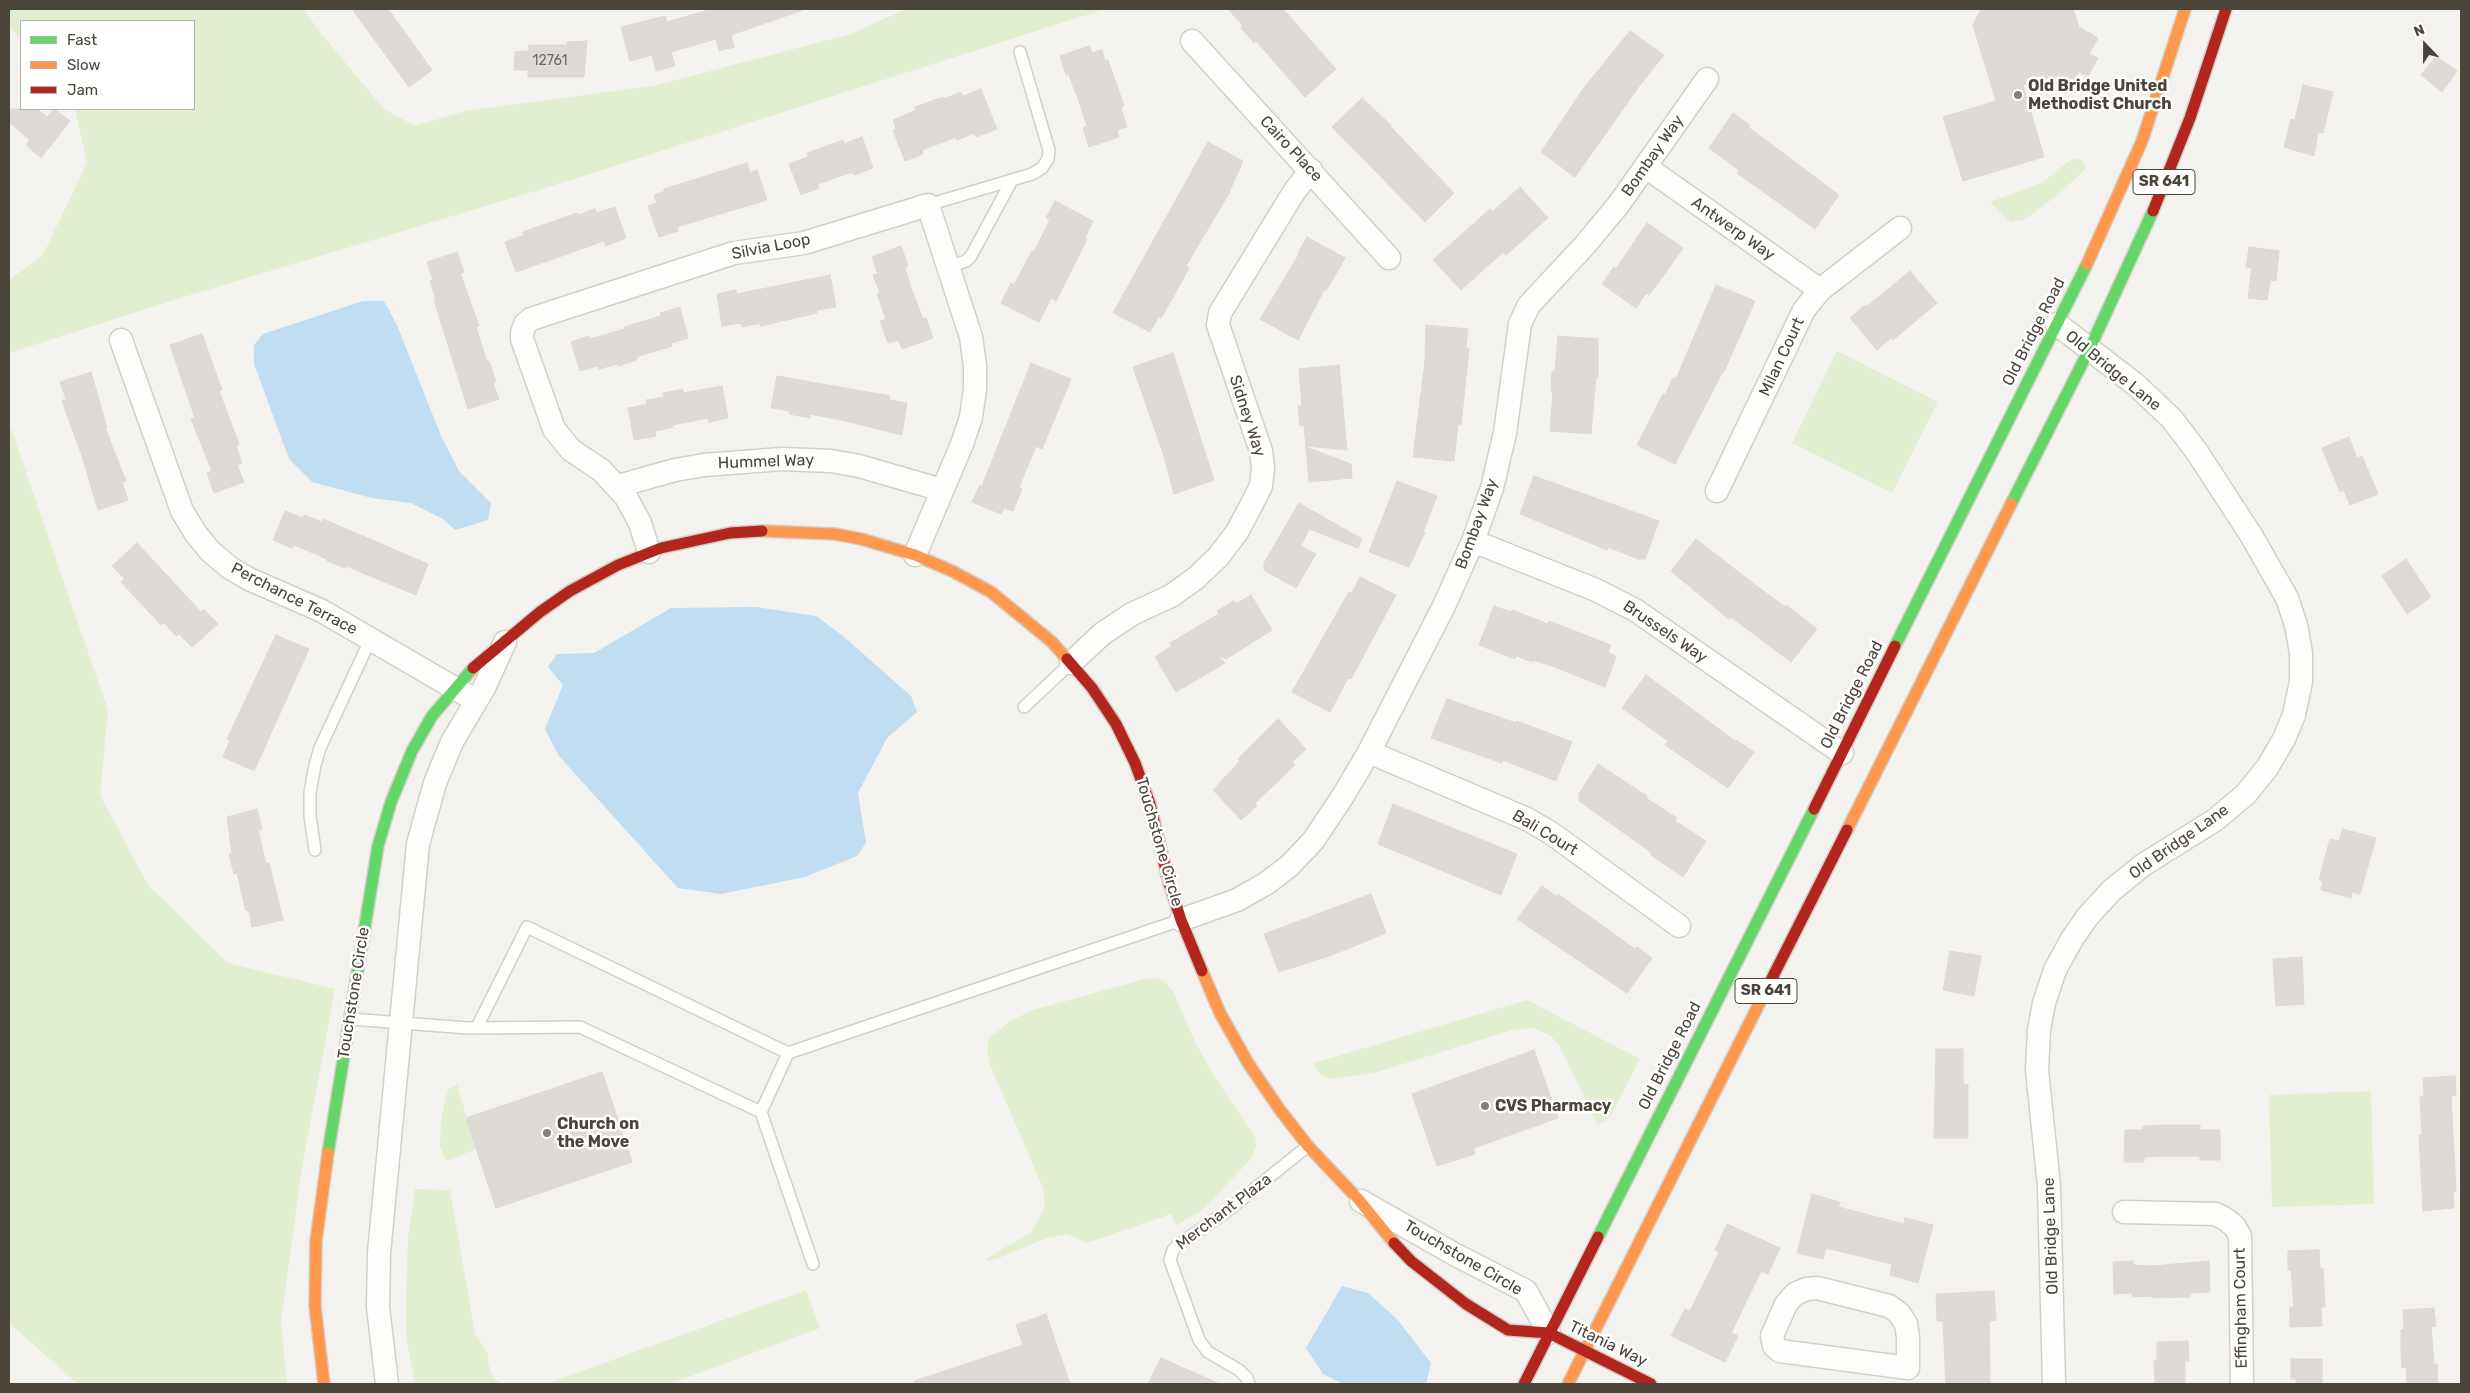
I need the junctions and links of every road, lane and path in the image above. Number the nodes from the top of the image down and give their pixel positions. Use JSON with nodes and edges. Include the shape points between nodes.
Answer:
{"nodes":[{"id":1,"x":2185,"y":9,"type":"edge"},
{"id":2,"x":2226,"y":9,"type":"edge"},
{"id":3,"x":1192,"y":41,"type":"dead end"},
{"id":4,"x":1020,"y":52,"type":"dead end"},
{"id":5,"x":1707,"y":79,"type":"dead end"},
{"id":6,"x":1646,"y":167,"type":"junction"},
{"id":7,"x":1311,"y":170,"type":"junction"},
{"id":8,"x":1012,"y":180,"type":"junction"},
{"id":9,"x":928,"y":205,"type":"junction"},
{"id":10,"x":1900,"y":228,"type":"dead end"},
{"id":11,"x":1389,"y":258,"type":"dead end"},
{"id":12,"x":948,"y":267,"type":"junction"},
{"id":13,"x":1820,"y":290,"type":"junction"},
{"id":14,"x":2057,"y":324,"type":"junction"},
{"id":15,"x":121,"y":340,"type":"dead end"},
{"id":16,"x":2089,"y":350,"type":"junction"},
{"id":17,"x":618,"y":486,"type":"junction"},
{"id":18,"x":942,"y":490,"type":"junction"},
{"id":19,"x":1717,"y":491,"type":"dead end"},
{"id":20,"x":1474,"y":541,"type":"junction"},
{"id":21,"x":649,"y":552,"type":"junction"},
{"id":22,"x":915,"y":555,"type":"junction"},
{"id":23,"x":371,"y":638,"type":"junction"},
{"id":24,"x":505,"y":642,"type":"junction"},
{"id":25,"x":1071,"y":663,"type":"junction"},
{"id":26,"x":454,"y":688,"type":"junction"},
{"id":27,"x":475,"y":700,"type":"junction"},
{"id":28,"x":1024,"y":707,"type":"dead end"},
{"id":29,"x":1369,"y":752,"type":"junction"},
{"id":30,"x":1842,"y":752,"type":"junction"},
{"id":31,"x":315,"y":850,"type":"dead end"},
{"id":32,"x":1181,"y":920,"type":"junction"},
{"id":33,"x":1679,"y":926,"type":"dead end"},
{"id":34,"x":350,"y":1019,"type":"junction"},
{"id":35,"x":401,"y":1023,"type":"junction"},
{"id":36,"x":477,"y":1027,"type":"junction"},
{"id":37,"x":788,"y":1053,"type":"junction"},
{"id":38,"x":761,"y":1112,"type":"junction"},
{"id":39,"x":1308,"y":1146,"type":"junction"},
{"id":40,"x":1359,"y":1200,"type":"junction"},
{"id":41,"x":2124,"y":1212,"type":"dead end"},
{"id":42,"x":813,"y":1264,"type":"dead end"},
{"id":43,"x":1549,"y":1333,"type":"junction"},
{"id":44,"x":1585,"y":1351,"type":"junction"},
{"id":45,"x":1908,"y":1376,"type":"edge"},
{"id":46,"x":324,"y":1384,"type":"edge"},
{"id":47,"x":387,"y":1384,"type":"edge"},
{"id":48,"x":1249,"y":1384,"type":"edge"},
{"id":49,"x":1524,"y":1384,"type":"edge"},
{"id":50,"x":1568,"y":1384,"type":"edge"},
{"id":51,"x":1651,"y":1384,"type":"edge"},
{"id":52,"x":2054,"y":1384,"type":"edge"},
{"id":53,"x":2242,"y":1384,"type":"edge"}],
"edges":[{"from":1,"to":14,"type":"main road","name":"Old Bridge Road","number":"SR 641","via":[[2142,141]]},
{"from":2,"to":16,"type":"main road","number":"SR 641","via":[[2190,118],[2148,224]]},
{"from":3,"to":7,"type":"street","name":"Cairo Place"},
{"from":4,"to":8,"type":"lane","via":[[1049,150],[1042,168]]},
{"from":5,"to":6,"type":"street","name":"Bombay Way"},
{"from":6,"to":13,"type":"street","name":"Antwerp Way"},
{"from":6,"to":20,"type":"street","name":"Bombay Way","via":[[1596,231],[1539,292],[1520,324],[1505,433],[1492,488]]},
{"from":7,"to":11,"type":"street","name":"Cairo Place"},
{"from":7,"to":25,"type":"street","name":"Sidney Way","via":[[1294,192],[1220,313],[1218,325],[1261,451],[1261,486],[1227,545],[1196,578],[1171,596],[1132,614],[1102,634]]},
{"from":8,"to":9,"type":"lane"},
{"from":8,"to":12,"type":"lane","via":[[971,256]]},
{"from":9,"to":12,"type":"street"},
{"from":9,"to":17,"type":"street","name":"Silvia Loop","via":[[804,243],[734,253],[531,319],[525,324],[522,339],[554,429],[570,450],[601,470]]},
{"from":10,"to":13,"type":"street","name":"Milan Court"},
{"from":12,"to":18,"type":"street","via":[[971,337],[975,389],[971,417]]},
{"from":13,"to":19,"type":"street","name":"Milan Court","via":[[1796,324]]},
{"from":14,"to":16,"type":"street","name":"Old Bridge Lane"},
{"from":14,"to":30,"type":"main road","name":"Old Bridge Road","number":"SR 641"},
{"from":15,"to":23,"type":"street","name":"Perchance Terrace","via":[[182,511],[210,551],[244,576],[322,610]]},
{"from":16,"to":44,"type":"main road","number":"SR 641"},
{"from":16,"to":52,"type":"street","name":"Old Bridge Lane","via":[[2136,385],[2172,420],[2251,535],[2290,607],[2301,653],[2301,682],[2294,715],[2284,739],[2246,794],[2215,820],[2112,890],[2088,916],[2055,970],[2039,1030],[2038,1070],[2050,1186]]},
{"from":17,"to":18,"type":"street","name":"Hummel Way","via":[[704,465],[782,458],[859,466]]},
{"from":17,"to":21,"type":"street","name":"Silvia Loop","via":[[634,509]]},
{"from":18,"to":22,"type":"street"},
{"from":20,"to":29,"type":"street","name":"Bombay Way"},
{"from":20,"to":30,"type":"street","name":"Brussels Way","via":[[1596,590],[1635,610]]},
{"from":21,"to":22,"type":"main road","name":"Touchstone Circle","via":[[704,537],[774,530],[844,536]]},
{"from":21,"to":24,"type":"main road","name":"Touchstone Circle","via":[[570,591]]},
{"from":22,"to":25,"type":"main road","name":"Touchstone Circle","via":[[952,571],[1012,607]]},
{"from":23,"to":26,"type":"street","name":"Perchance Terrace"},
{"from":23,"to":31,"type":"lane","via":[[315,765],[310,793]]},
{"from":24,"to":26,"type":"main road","name":"Touchstone Circle"},
{"from":24,"to":27,"type":"street","name":"Touchstone Circle"},
{"from":25,"to":28,"type":"lane"},
{"from":25,"to":32,"type":"main road","name":"Touchstone Circle","via":[[1116,724],[1135,763],[1150,804]]},
{"from":26,"to":27,"type":"street","name":"Perchance Terrace"},
{"from":26,"to":34,"type":"main road","name":"Touchstone Circle","via":[[432,716],[412,751],[391,802],[378,846]]},
{"from":27,"to":35,"type":"street","name":"Touchstone Circle","via":[[434,783],[422,826]]},
{"from":29,"to":32,"type":"street","name":"Bombay Way","via":[[1313,841],[1289,866],[1237,900]]},
{"from":29,"to":33,"type":"street","name":"Bali Court","via":[[1527,819],[1552,833]]},
{"from":30,"to":43,"type":"main road","name":"Old Bridge Road","number":"SR 641"},
{"from":32,"to":37,"type":"lane"},
{"from":32,"to":39,"type":"main road","name":"Touchstone Circle","via":[[1220,1013],[1248,1063]]},
{"from":34,"to":35,"type":"lane"},
{"from":34,"to":46,"type":"main road","name":"Touchstone Circle","via":[[316,1241],[315,1306]]},
{"from":35,"to":36,"type":"lane"},
{"from":35,"to":47,"type":"street","name":"Touchstone Circle","via":[[379,1253],[378,1307]]},
{"from":36,"to":37,"type":"lane","via":[[528,927]]},
{"from":36,"to":38,"type":"lane","via":[[580,1027]]},
{"from":37,"to":38,"type":"lane"},
{"from":38,"to":42,"type":"lane"},
{"from":39,"to":40,"type":"main road","name":"Touchstone Circle"},
{"from":39,"to":48,"type":"lane","name":"Merchant Plaza","via":[[1227,1212],[1178,1245],[1170,1260],[1199,1340],[1208,1352],[1239,1370]]},
{"from":40,"to":43,"type":"street","name":"Touchstone Circle","via":[[1526,1291]]},
{"from":40,"to":43,"type":"main road","name":"Touchstone Circle","via":[[1411,1261],[1466,1304],[1508,1330]]},
{"from":41,"to":53,"type":"street","name":"Effingham Court","via":[[2216,1214],[2235,1227],[2240,1236]]},
{"from":43,"to":44,"type":"main road","name":"Titania Way"},
{"from":43,"to":49,"type":"main road","name":"Old Bridge Road","number":"SR 641"},
{"from":44,"to":50,"type":"main road","number":"SR 641"},
{"from":44,"to":51,"type":"main road","name":"Titania Way"},
{"from":45,"to":45,"type":"street","via":[[1780,1351],[1774,1346],[1772,1336],[1786,1304],[1795,1294],[1806,1289],[1817,1288],[1889,1306],[1906,1324]]}]}
